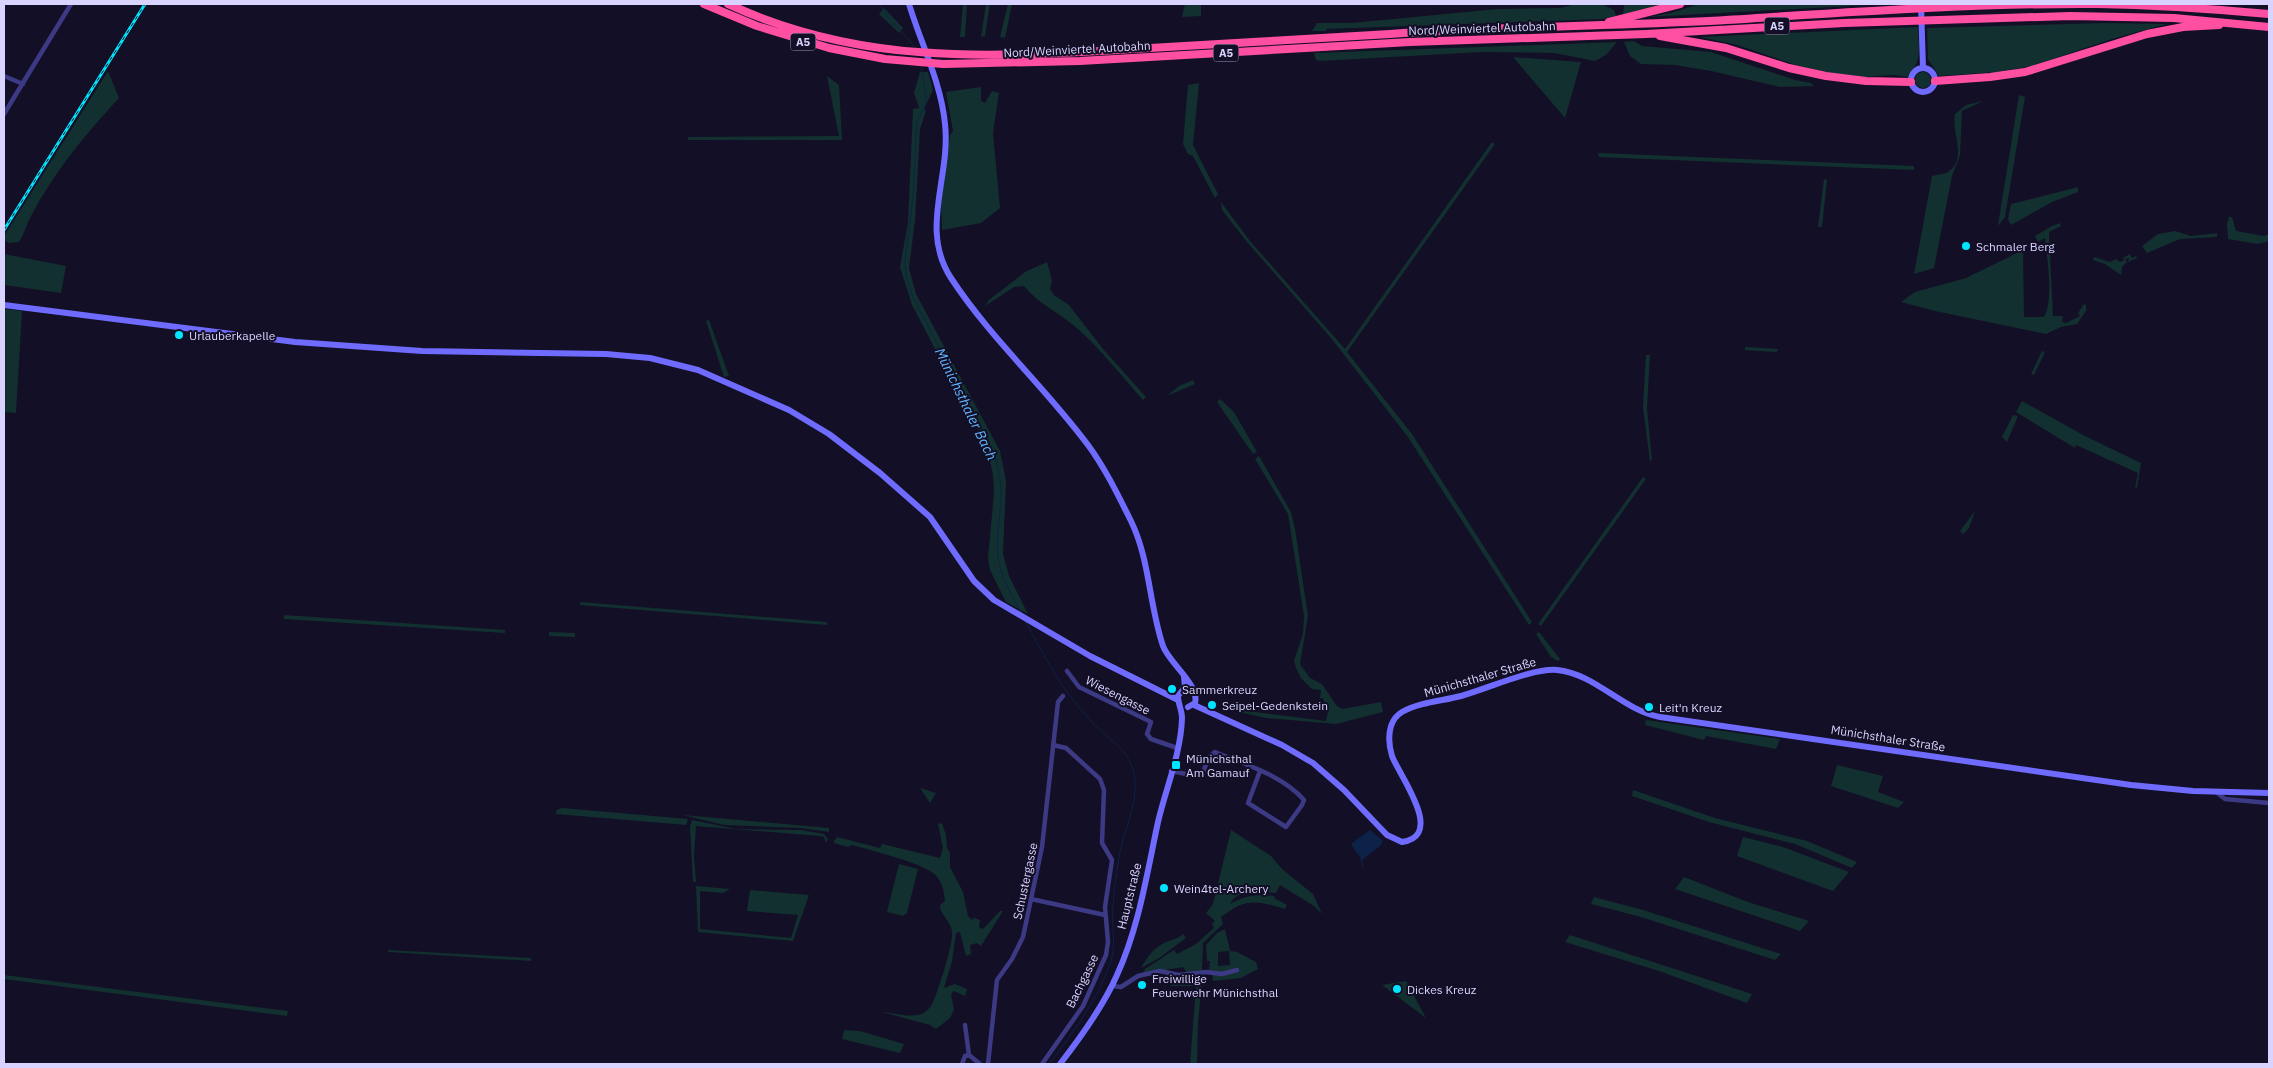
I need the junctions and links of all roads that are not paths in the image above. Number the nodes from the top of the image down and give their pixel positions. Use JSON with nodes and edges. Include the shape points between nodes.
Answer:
{"nodes":[{"id":1,"x":71,"y":4,"type":"edge"},
{"id":2,"x":704,"y":4,"type":"edge"},
{"id":3,"x":728,"y":4,"type":"edge"},
{"id":4,"x":909,"y":4,"type":"edge"},
{"id":5,"x":1680,"y":4,"type":"edge"},
{"id":6,"x":1921,"y":4,"type":"edge"},
{"id":7,"x":2176,"y":4,"type":"edge"},
{"id":8,"x":2186,"y":7,"type":"junction"},
{"id":9,"x":2269,"y":14,"type":"edge"},
{"id":10,"x":2242,"y":24,"type":"junction"},
{"id":11,"x":1588,"y":26,"type":"junction"},
{"id":12,"x":2269,"y":27,"type":"edge"},
{"id":13,"x":1646,"y":34,"type":"junction"},
{"id":14,"x":1923,"y":68,"type":"junction"},
{"id":15,"x":4,"y":76,"type":"edge"},
{"id":16,"x":1935,"y":81,"type":"junction"},
{"id":17,"x":1911,"y":82,"type":"junction"},
{"id":18,"x":23,"y":84,"type":"junction"},
{"id":19,"x":4,"y":114,"type":"edge"},
{"id":20,"x":4,"y":305,"type":"edge"},
{"id":21,"x":1067,"y":671,"type":"dead end"},
{"id":22,"x":1181,"y":672,"type":"junction"},
{"id":23,"x":1182,"y":690,"type":"junction"},
{"id":24,"x":1165,"y":692,"type":"junction"},
{"id":25,"x":1195,"y":694,"type":"junction"},
{"id":26,"x":1063,"y":696,"type":"dead end"},
{"id":27,"x":1179,"y":702,"type":"junction"},
{"id":28,"x":1191,"y":706,"type":"junction"},
{"id":29,"x":1207,"y":710,"type":"junction"},
{"id":30,"x":1182,"y":718,"type":"junction"},
{"id":31,"x":1053,"y":745,"type":"junction"},
{"id":32,"x":1177,"y":748,"type":"junction"},
{"id":33,"x":1171,"y":771,"type":"junction"},
{"id":34,"x":1260,"y":771,"type":"junction"},
{"id":35,"x":2216,"y":792,"type":"junction"},
{"id":36,"x":2269,"y":793,"type":"edge"},
{"id":37,"x":2269,"y":803,"type":"edge"},
{"id":38,"x":1032,"y":899,"type":"junction"},
{"id":39,"x":1105,"y":915,"type":"junction"},
{"id":40,"x":1237,"y":970,"type":"dead end"},
{"id":41,"x":1112,"y":986,"type":"junction"},
{"id":42,"x":965,"y":1025,"type":"dead end"},
{"id":43,"x":968,"y":1055,"type":"junction"},
{"id":44,"x":962,"y":1064,"type":"edge"},
{"id":45,"x":980,"y":1064,"type":"edge"},
{"id":46,"x":988,"y":1064,"type":"edge"},
{"id":47,"x":1042,"y":1064,"type":"edge"},
{"id":48,"x":1060,"y":1064,"type":"edge"}],
"edges":[{"from":1,"to":18,"type":"street"},
{"from":2,"to":13,"type":"highway","name":"Nord/Weinviertel Autobahn","number":"A5","via":[[811,44],[907,62],[943,64],[1080,61],[1342,45]]},
{"from":3,"to":11,"type":"highway","name":"Nord/Weinviertel Autobahn","number":"A5","via":[[758,17],[857,45],[940,54],[1079,52],[1397,33]]},
{"from":4,"to":22,"type":"street","name":"Münichsthaler Straße","via":[[933,71],[945,126],[936,221],[942,260],[960,290],[994,334],[1098,459],[1139,540],[1164,647]]},
{"from":5,"to":11,"type":"highway"},
{"from":6,"to":14,"type":"street"},
{"from":7,"to":8,"type":"highway"},
{"from":8,"to":9,"type":"highway","name":"Nord/Weinviertel Autobahn","number":"A5"},
{"from":8,"to":11,"type":"highway","name":"Nord/Weinviertel Autobahn","number":"A5","via":[[2070,4]]},
{"from":10,"to":12,"type":"highway","name":"Nord/Weinviertel Autobahn","number":"A5"},
{"from":10,"to":13,"type":"highway","name":"Nord/Weinviertel Autobahn","number":"A5","via":[[2118,16],[1908,21]]},
{"from":10,"to":16,"type":"highway","via":[[2160,31],[2025,72]]},
{"from":13,"to":17,"type":"highway","via":[[1726,48],[1826,76]]},
{"from":14,"to":16,"type":"street","via":[[1932,71]]},
{"from":14,"to":17,"type":"street","via":[[1913,73]]},
{"from":15,"to":18,"type":"street"},
{"from":16,"to":17,"type":"street","via":[[1930,90],[1923,92]]},
{"from":18,"to":19,"type":"street"},
{"from":20,"to":24,"type":"street","name":"Münichsthaler Straße","via":[[295,342],[422,350],[606,354],[650,358],[706,372],[789,410],[861,458],[930,517],[980,589],[994,600],[1090,656]]},
{"from":21,"to":32,"type":"street","name":"Wiesengasse","via":[[1079,688],[1151,722],[1147,734],[1150,739]]},
{"from":22,"to":23,"type":"street","via":[[1185,680]]},
{"from":22,"to":25,"type":"street","name":"Münichsthaler Straße"},
{"from":23,"to":24,"type":"street"},
{"from":23,"to":25,"type":"street","via":[[1188,689]]},
{"from":23,"to":27,"type":"street"},
{"from":24,"to":27,"type":"street","name":"Münichsthaler Straße"},
{"from":25,"to":28,"type":"street","name":"Hauptstraße"},
{"from":25,"to":29,"type":"street","name":"Münichsthaler Straße"},
{"from":26,"to":31,"type":"street","name":"Schustergasse","via":[[1058,702]]},
{"from":27,"to":28,"type":"street","name":"Münichsthaler Straße"},
{"from":27,"to":30,"type":"street","name":"Hauptstraße"},
{"from":28,"to":29,"type":"street","name":"Münichsthaler Straße"},
{"from":28,"to":30,"type":"street","name":"Hauptstraße"},
{"from":29,"to":35,"type":"street","name":"Münichsthaler Straße","via":[[1313,763],[1340,786],[1387,836],[1402,842],[1414,837],[1421,821],[1390,747],[1389,732],[1395,718],[1410,708],[1553,670],[1584,678],[1635,709],[1660,718],[2110,782]]},
{"from":30,"to":32,"type":"street","name":"Hauptstraße"},
{"from":31,"to":38,"type":"street","name":"Schustergasse","via":[[1045,829]]},
{"from":31,"to":39,"type":"street","name":"Bachgasse","via":[[1066,748],[1100,779],[1104,790],[1102,842],[1112,860]]},
{"from":32,"to":33,"type":"street","name":"Hauptstraße"},
{"from":33,"to":34,"type":"street","via":[[1201,777],[1209,756],[1215,752]]},
{"from":33,"to":41,"type":"street","name":"Hauptstraße","via":[[1140,907]]},
{"from":34,"to":34,"type":"street","via":[[1248,803],[1286,827],[1304,800],[1288,786]]},
{"from":35,"to":36,"type":"street","name":"Münichsthaler Straße"},
{"from":35,"to":37,"type":"street","via":[[2225,799]]},
{"from":38,"to":39,"type":"street"},
{"from":38,"to":46,"type":"street","name":"Schustergasse","via":[[1023,936],[1012,959],[996,980]]},
{"from":39,"to":47,"type":"street","name":"Bachgasse","via":[[1108,942],[1101,969],[1083,1006]]},
{"from":40,"to":41,"type":"street","via":[[1222,974],[1183,975],[1160,970],[1138,976],[1121,987]]},
{"from":41,"to":48,"type":"street","name":"Hauptstraße"},
{"from":42,"to":43,"type":"street"},
{"from":43,"to":44,"type":"street"},
{"from":43,"to":45,"type":"street"}]}
